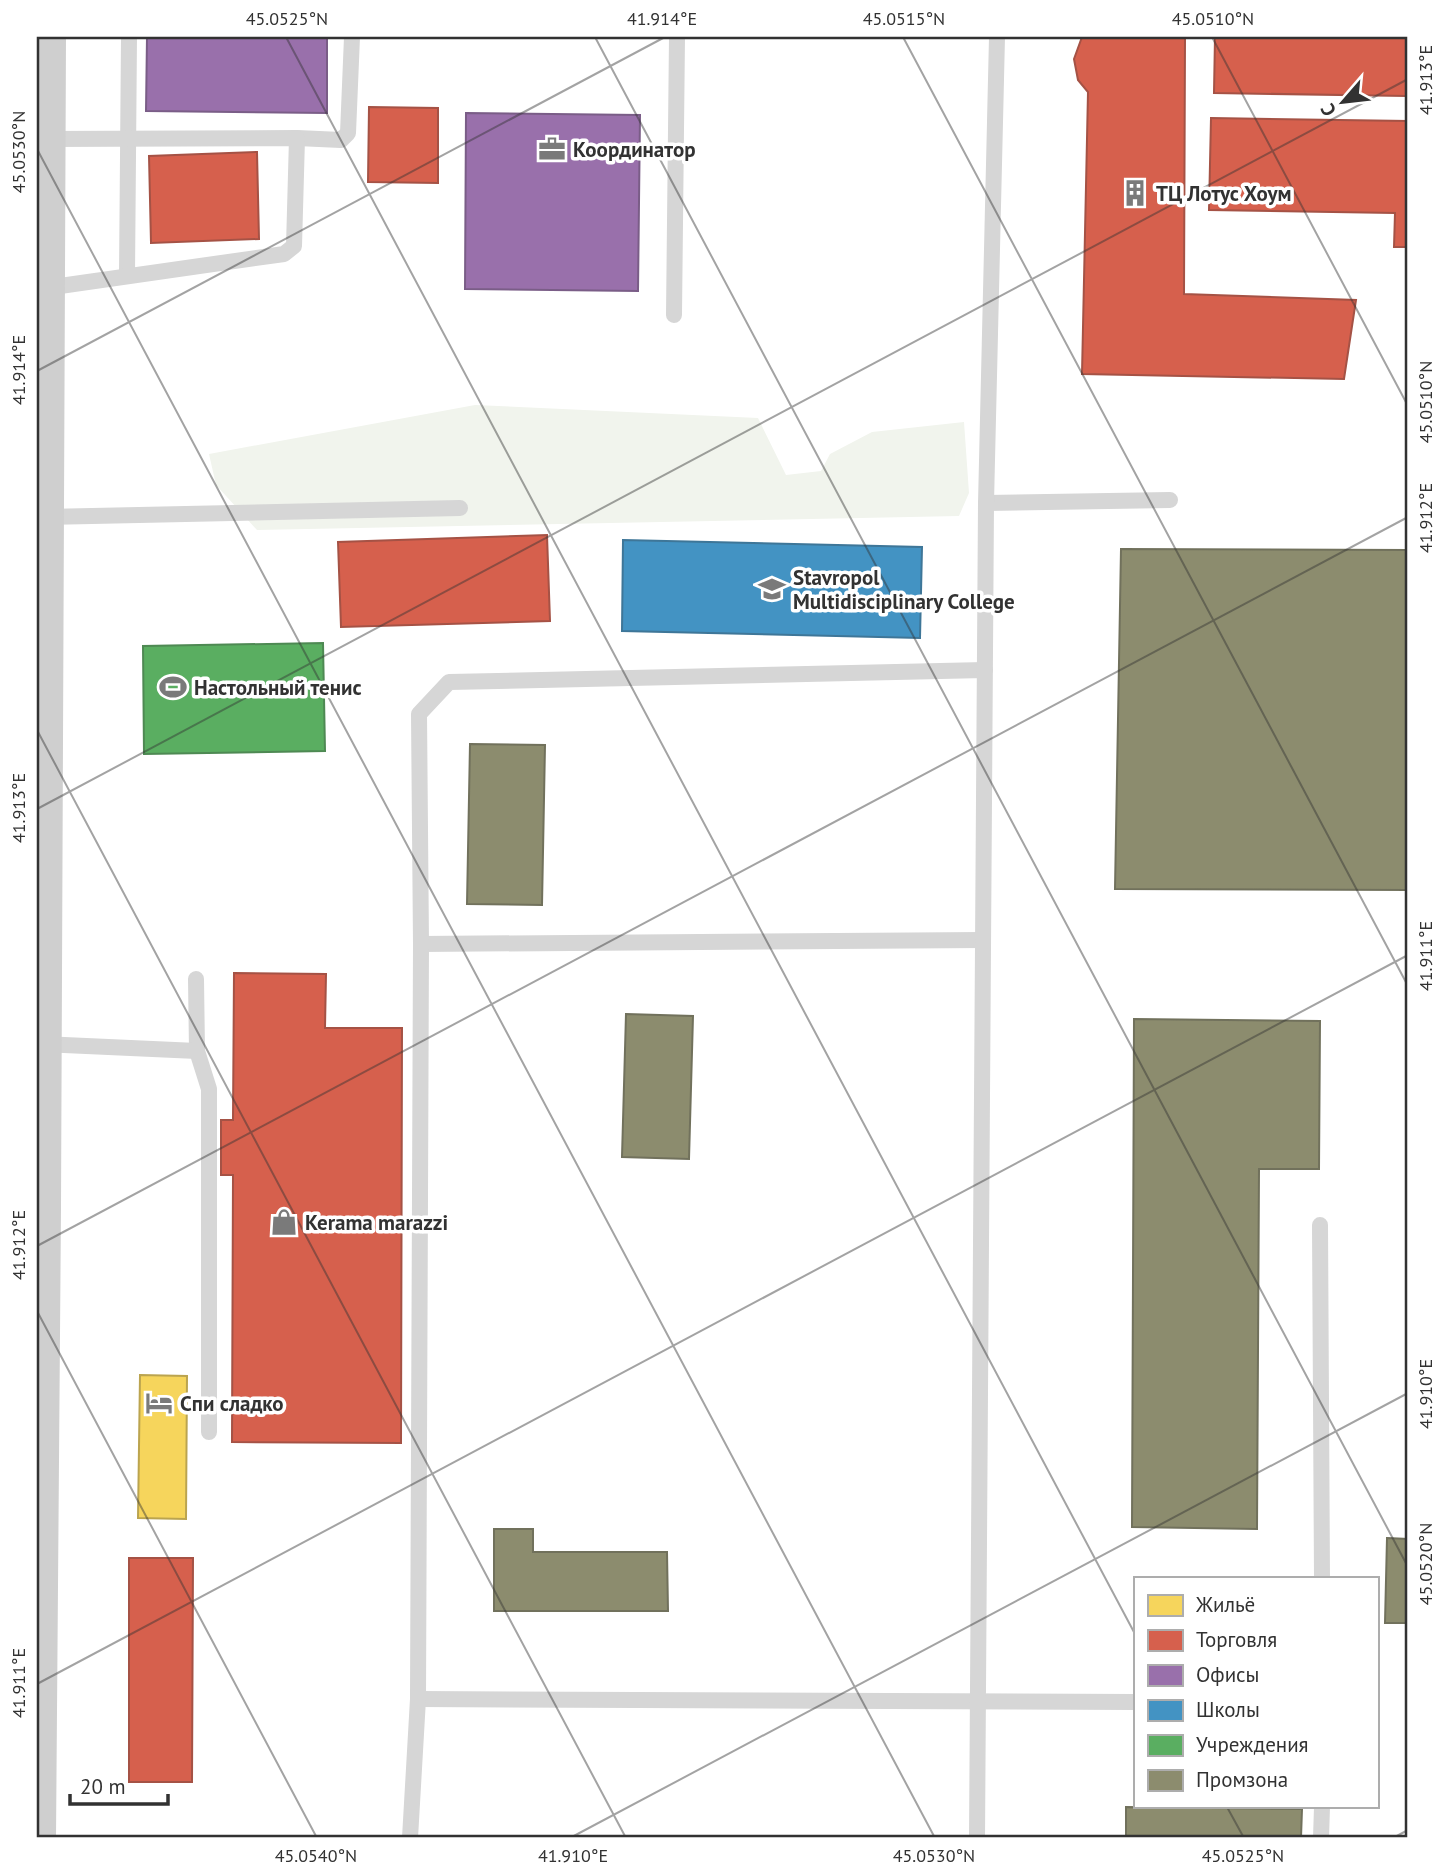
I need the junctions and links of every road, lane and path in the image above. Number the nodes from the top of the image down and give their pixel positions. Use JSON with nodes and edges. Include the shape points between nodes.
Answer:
{"nodes":[{"id":1,"x":47,"y":37,"type":"edge"},
{"id":2,"x":129,"y":37,"type":"edge"},
{"id":3,"x":352,"y":37,"type":"edge"},
{"id":4,"x":677,"y":37,"type":"edge"},
{"id":5,"x":997,"y":37,"type":"edge"},
{"id":6,"x":129,"y":137,"type":"junction"},
{"id":7,"x":298,"y":138,"type":"junction"},
{"id":8,"x":43,"y":158,"type":"edge"},
{"id":9,"x":127,"y":275,"type":"junction"},
{"id":10,"x":46,"y":288,"type":"junction"},
{"id":11,"x":674,"y":314,"type":"dead end"},
{"id":12,"x":1170,"y":500,"type":"dead end"},
{"id":13,"x":986,"y":503,"type":"junction"},
{"id":14,"x":460,"y":508,"type":"dead end"},
{"id":15,"x":45,"y":517,"type":"junction"},
{"id":16,"x":40,"y":637,"type":"edge"},
{"id":17,"x":985,"y":670,"type":"junction"},
{"id":18,"x":984,"y":940,"type":"junction"},
{"id":19,"x":421,"y":944,"type":"junction"},
{"id":20,"x":196,"y":979,"type":"dead end"},
{"id":21,"x":43,"y":1044,"type":"junction"},
{"id":22,"x":197,"y":1051,"type":"junction"},
{"id":23,"x":39,"y":1208,"type":"edge"},
{"id":24,"x":1320,"y":1225,"type":"dead end"},
{"id":25,"x":39,"y":1327,"type":"edge"},
{"id":26,"x":209,"y":1432,"type":"dead end"},
{"id":27,"x":1322,"y":1577,"type":"edge"},
{"id":28,"x":37,"y":1691,"type":"edge"},
{"id":29,"x":418,"y":1699,"type":"junction"},
{"id":30,"x":979,"y":1701,"type":"junction"},
{"id":31,"x":1134,"y":1702,"type":"edge"},
{"id":32,"x":1322,"y":1808,"type":"edge"},
{"id":33,"x":37,"y":1838,"type":"edge"},
{"id":34,"x":410,"y":1838,"type":"edge"},
{"id":35,"x":977,"y":1838,"type":"edge"},
{"id":36,"x":1321,"y":1838,"type":"edge"}],
"edges":[{"from":1,"to":8,"type":"main road"},
{"from":2,"to":6,"type":"lane"},
{"from":3,"to":7,"type":"lane","via":[[348,133],[341,140]]},
{"from":4,"to":11,"type":"lane"},
{"from":5,"to":13,"type":"lane"},
{"from":6,"to":7,"type":"lane"},
{"from":6,"to":8,"type":"lane"},
{"from":6,"to":9,"type":"lane"},
{"from":7,"to":9,"type":"lane","via":[[294,246],[284,254]]},
{"from":8,"to":10,"type":"main road"},
{"from":9,"to":10,"type":"lane"},
{"from":10,"to":15,"type":"main road"},
{"from":12,"to":13,"type":"lane"},
{"from":13,"to":17,"type":"lane"},
{"from":14,"to":15,"type":"lane"},
{"from":15,"to":16,"type":"main road"},
{"from":16,"to":21,"type":"main road"},
{"from":17,"to":18,"type":"lane"},
{"from":17,"to":19,"type":"lane","via":[[449,682],[418,714]]},
{"from":18,"to":19,"type":"lane"},
{"from":18,"to":30,"type":"lane"},
{"from":19,"to":29,"type":"lane"},
{"from":20,"to":22,"type":"lane"},
{"from":21,"to":22,"type":"lane"},
{"from":21,"to":23,"type":"main road"},
{"from":22,"to":26,"type":"lane","via":[[209,1089]]},
{"from":23,"to":25,"type":"main road"},
{"from":24,"to":27,"type":"lane"},
{"from":25,"to":28,"type":"main road"},
{"from":28,"to":33,"type":"main road"},
{"from":29,"to":30,"type":"lane"},
{"from":29,"to":34,"type":"lane"},
{"from":30,"to":31,"type":"lane"},
{"from":30,"to":35,"type":"lane"},
{"from":32,"to":36,"type":"lane"}]}
